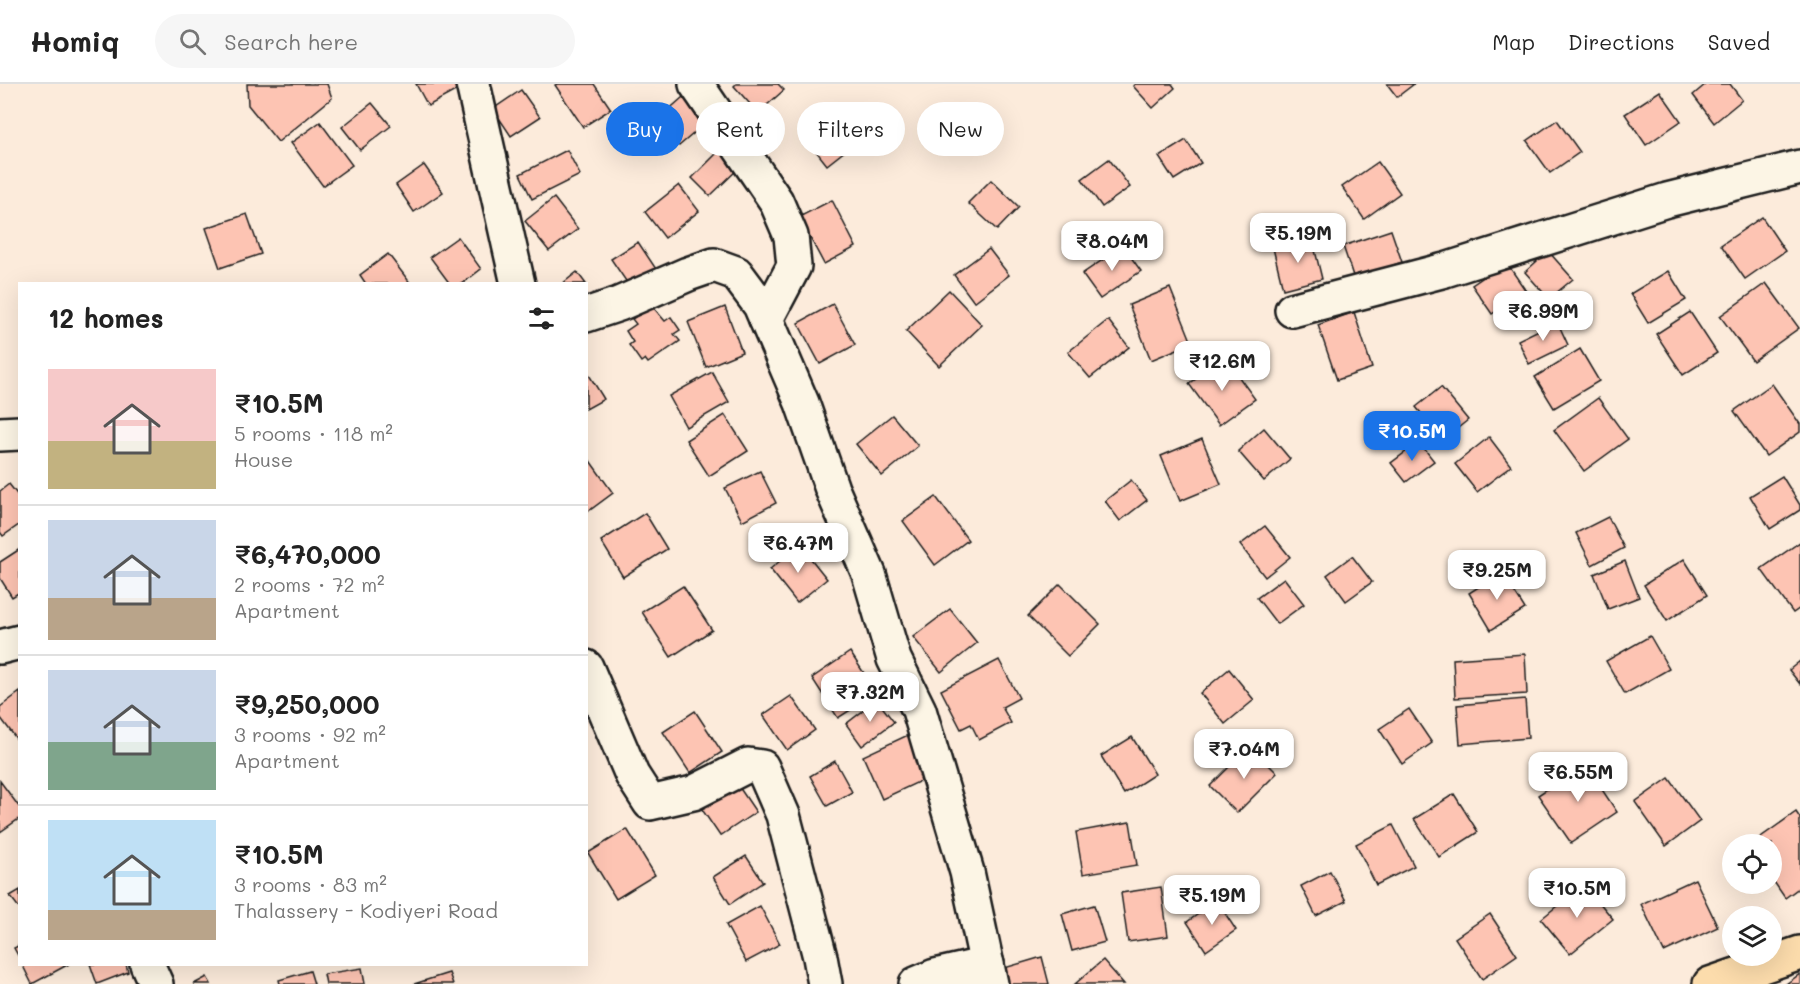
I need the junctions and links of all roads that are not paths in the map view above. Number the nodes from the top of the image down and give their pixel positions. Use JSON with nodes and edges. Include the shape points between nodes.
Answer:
{"nodes":[{"id":1,"x":473,"y":84,"type":"edge"},
{"id":2,"x":696,"y":84,"type":"edge"},
{"id":3,"x":1800,"y":167,"type":"edge"},
{"id":4,"x":518,"y":282,"type":"edge"},
{"id":5,"x":1292,"y":310,"type":"dead end"},
{"id":6,"x":588,"y":314,"type":"edge"},
{"id":7,"x":766,"y":319,"type":"junction"},
{"id":8,"x":18,"y":433,"type":"edge"},
{"id":9,"x":0,"y":434,"type":"edge"},
{"id":10,"x":18,"y":642,"type":"edge"},
{"id":11,"x":0,"y":647,"type":"edge"},
{"id":12,"x":588,"y":672,"type":"edge"},
{"id":13,"x":1800,"y":953,"type":"edge"},
{"id":14,"x":148,"y":966,"type":"edge"},
{"id":15,"x":989,"y":974,"type":"edge"},
{"id":16,"x":1742,"y":979,"type":"edge"},
{"id":17,"x":156,"y":984,"type":"edge"},
{"id":18,"x":825,"y":984,"type":"edge"},
{"id":19,"x":916,"y":984,"type":"edge"},
{"id":20,"x":1710,"y":984,"type":"edge"}],
"edges":[{"from":1,"to":4,"type":"street"},
{"from":2,"to":7,"type":"street","via":[[776,201],[791,236],[794,266]]},
{"from":3,"to":5,"type":"street","via":[[1667,200],[1444,270]]},
{"from":6,"to":7,"type":"street","via":[[714,266],[736,273]]},
{"from":7,"to":15,"type":"street","via":[[868,574],[894,659],[919,710],[968,872]]},
{"from":8,"to":9,"type":"street"},
{"from":10,"to":11,"type":"street"},
{"from":12,"to":18,"type":"street","via":[[632,775],[650,803],[693,793],[748,765],[762,767],[783,815]]},
{"from":13,"to":16,"type":"main road"},
{"from":14,"to":17,"type":"street"},
{"from":15,"to":19,"type":"street","via":[[935,976]]},
{"from":16,"to":20,"type":"main road"}]}
